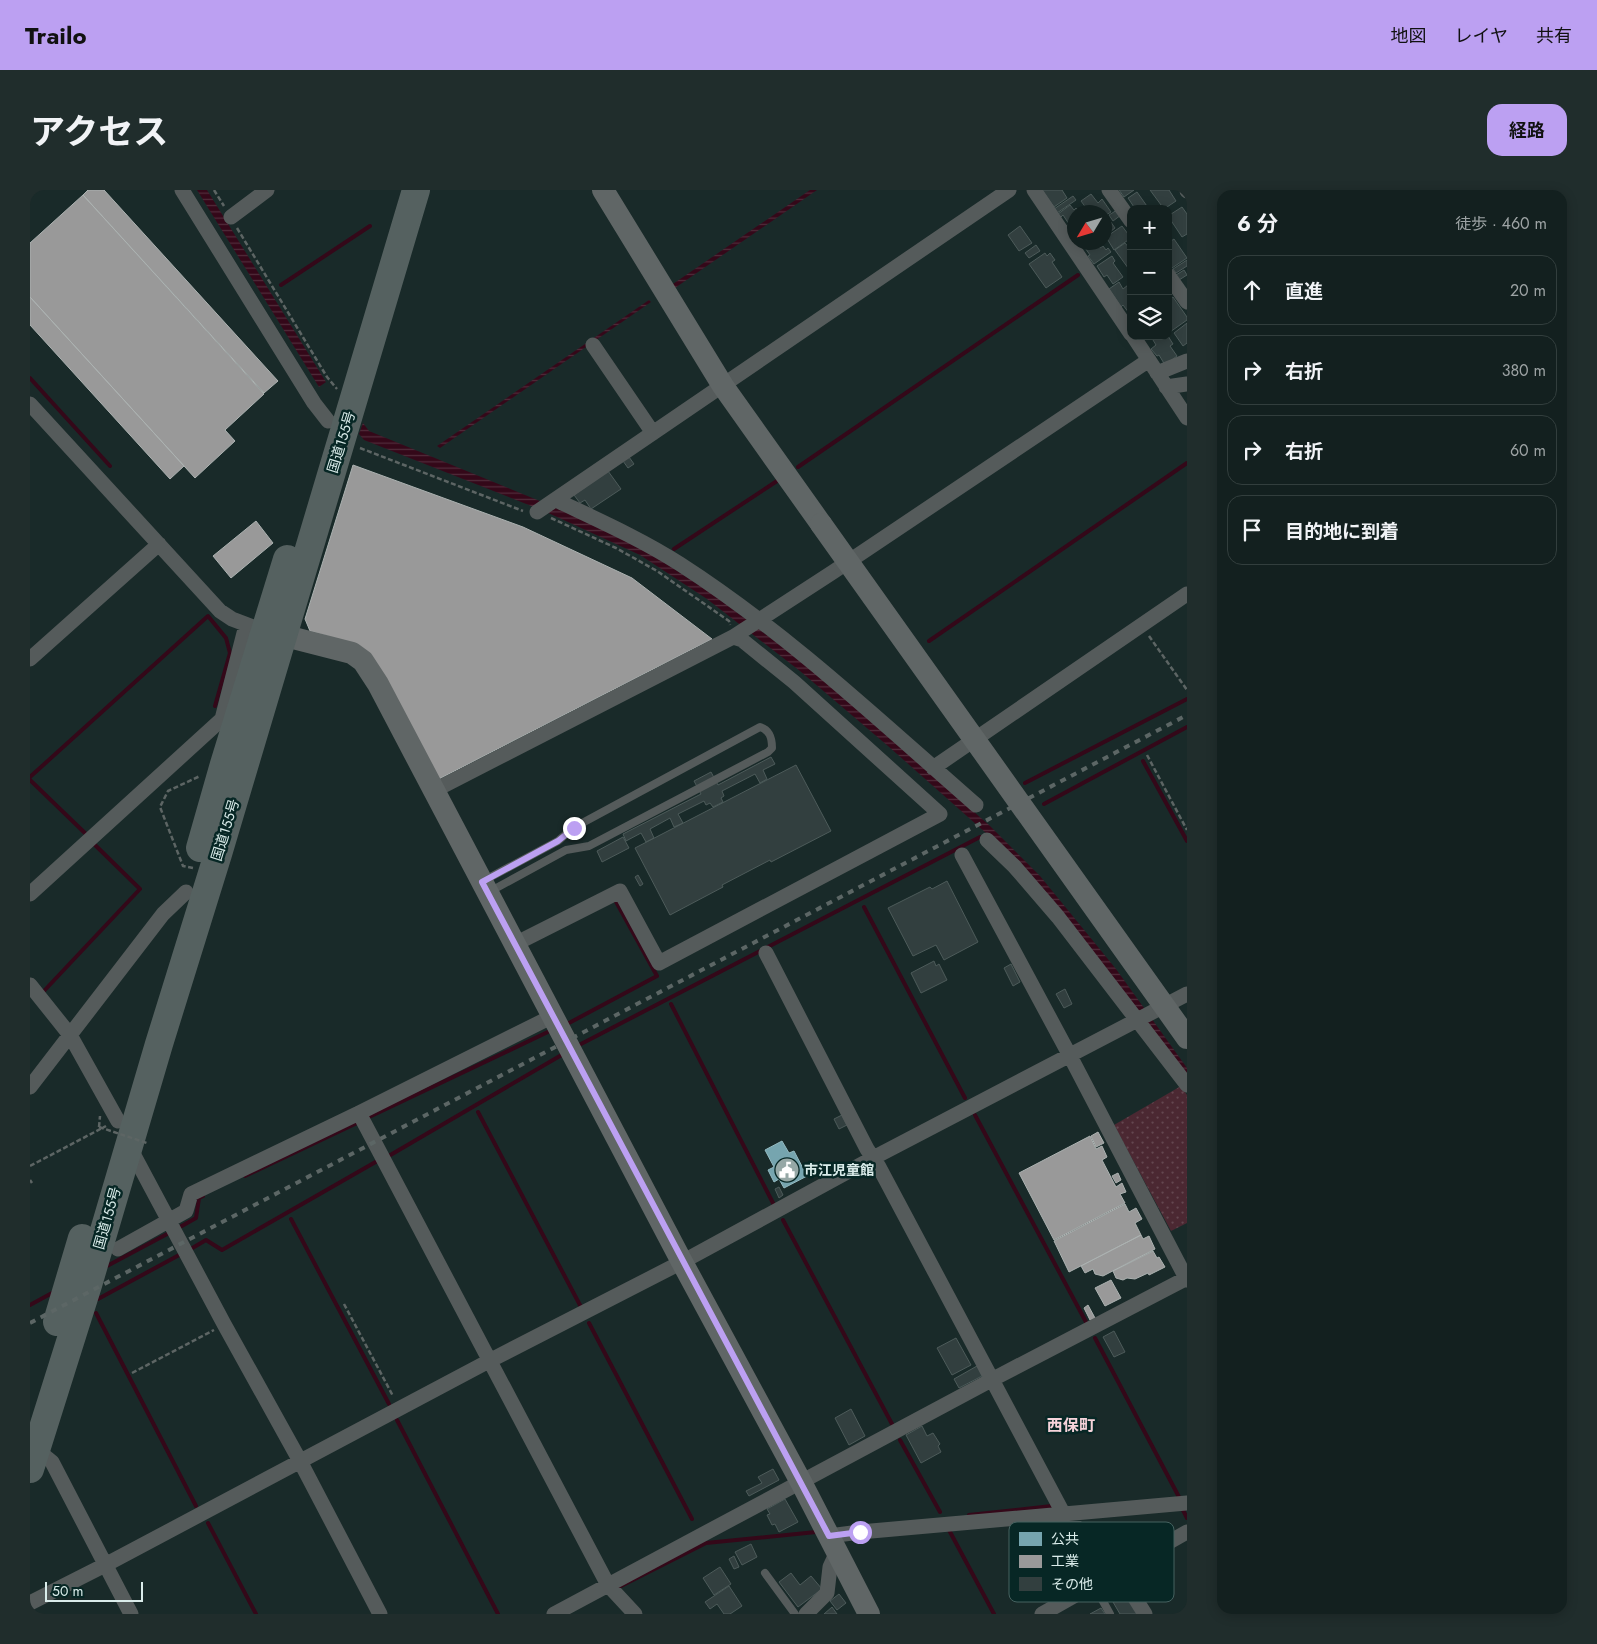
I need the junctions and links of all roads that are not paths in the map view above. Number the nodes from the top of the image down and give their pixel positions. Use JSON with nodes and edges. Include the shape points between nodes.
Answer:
{"nodes":[{"id":1,"x":182,"y":190,"type":"edge"},
{"id":2,"x":267,"y":190,"type":"edge"},
{"id":3,"x":398,"y":190,"type":"edge"},
{"id":4,"x":416,"y":190,"type":"edge"},
{"id":5,"x":1009,"y":190,"type":"edge"},
{"id":6,"x":1034,"y":190,"type":"edge"},
{"id":7,"x":1109,"y":190,"type":"edge"},
{"id":8,"x":609,"y":192,"type":"edge"},
{"id":9,"x":1127,"y":215,"type":"edge"},
{"id":10,"x":231,"y":217,"type":"road end"},
{"id":11,"x":1172,"y":281,"type":"edge"},
{"id":12,"x":1187,"y":302,"type":"edge"},
{"id":13,"x":1127,"y":328,"type":"edge"},
{"id":14,"x":1135,"y":340,"type":"edge"},
{"id":15,"x":593,"y":345,"type":"dead end"},
{"id":16,"x":1149,"y":360,"type":"junction"},
{"id":17,"x":1187,"y":361,"type":"edge"},
{"id":18,"x":1157,"y":373,"type":"junction"},
{"id":19,"x":1187,"y":384,"type":"edge"},
{"id":20,"x":723,"y":386,"type":"junction"},
{"id":21,"x":1166,"y":387,"type":"junction"},
{"id":22,"x":32,"y":410,"type":"edge"},
{"id":23,"x":1187,"y":418,"type":"edge"},
{"id":24,"x":336,"y":428,"type":"junction"},
{"id":25,"x":653,"y":433,"type":"junction"},
{"id":26,"x":158,"y":544,"type":"junction"},
{"id":27,"x":1187,"y":594,"type":"edge"},
{"id":28,"x":758,"y":621,"type":"junction"},
{"id":29,"x":265,"y":630,"type":"junction"},
{"id":30,"x":733,"y":637,"type":"junction"},
{"id":31,"x":30,"y":659,"type":"edge"},
{"id":32,"x":933,"y":768,"type":"junction"},
{"id":33,"x":433,"y":791,"type":"junction"},
{"id":34,"x":976,"y":805,"type":"dead end"},
{"id":35,"x":987,"y":840,"type":"dead end"},
{"id":36,"x":962,"y":855,"type":"dead end"},
{"id":37,"x":190,"y":880,"type":"junction"},
{"id":38,"x":484,"y":887,"type":"junction"},
{"id":39,"x":30,"y":894,"type":"edge"},
{"id":40,"x":515,"y":944,"type":"junction"},
{"id":41,"x":766,"y":953,"type":"dead end"},
{"id":42,"x":30,"y":985,"type":"edge"},
{"id":43,"x":1187,"y":994,"type":"edge"},
{"id":44,"x":552,"y":1016,"type":"junction"},
{"id":45,"x":1142,"y":1017,"type":"junction"},
{"id":46,"x":70,"y":1035,"type":"junction"},
{"id":47,"x":1187,"y":1038,"type":"edge"},
{"id":48,"x":1069,"y":1054,"type":"junction"},
{"id":49,"x":1187,"y":1085,"type":"edge"},
{"id":50,"x":30,"y":1087,"type":"edge"},
{"id":51,"x":359,"y":1113,"type":"junction"},
{"id":52,"x":123,"y":1134,"type":"junction"},
{"id":53,"x":873,"y":1158,"type":"junction"},
{"id":54,"x":168,"y":1222,"type":"junction"},
{"id":55,"x":118,"y":1249,"type":"dead end"},
{"id":56,"x":682,"y":1262,"type":"junction"},
{"id":57,"x":1187,"y":1279,"type":"edge"},
{"id":58,"x":489,"y":1362,"type":"junction"},
{"id":59,"x":992,"y":1380,"type":"junction"},
{"id":60,"x":30,"y":1412,"type":"edge"},
{"id":61,"x":33,"y":1459,"type":"edge"},
{"id":62,"x":300,"y":1461,"type":"junction"},
{"id":63,"x":801,"y":1482,"type":"junction"},
{"id":64,"x":1187,"y":1503,"type":"edge"},
{"id":65,"x":1063,"y":1513,"type":"junction"},
{"id":66,"x":1072,"y":1522,"type":"edge"},
{"id":67,"x":1187,"y":1532,"type":"edge"},
{"id":68,"x":1174,"y":1539,"type":"edge"},
{"id":69,"x":833,"y":1544,"type":"junction"},
{"id":70,"x":106,"y":1565,"type":"junction"},
{"id":71,"x":765,"y":1573,"type":"dead end"},
{"id":72,"x":608,"y":1585,"type":"junction"},
{"id":73,"x":1064,"y":1602,"type":"edge"},
{"id":74,"x":1103,"y":1602,"type":"edge"},
{"id":75,"x":1137,"y":1602,"type":"edge"},
{"id":76,"x":30,"y":1603,"type":"edge"},
{"id":77,"x":131,"y":1614,"type":"edge"},
{"id":78,"x":380,"y":1614,"type":"edge"},
{"id":79,"x":554,"y":1614,"type":"edge"},
{"id":80,"x":634,"y":1614,"type":"edge"},
{"id":81,"x":795,"y":1614,"type":"edge"},
{"id":82,"x":806,"y":1614,"type":"edge"},
{"id":83,"x":868,"y":1614,"type":"edge"},
{"id":84,"x":1042,"y":1614,"type":"edge"},
{"id":85,"x":1110,"y":1614,"type":"edge"},
{"id":86,"x":1145,"y":1614,"type":"edge"}],
"edges":[{"from":1,"to":24,"type":"street","via":[[314,403]]},
{"from":2,"to":10,"type":"street"},
{"from":3,"to":24,"type":"highway","name":"国道155号","via":[[338,390]]},
{"from":4,"to":24,"type":"highway","name":"国道155号"},
{"from":5,"to":20,"type":"street"},
{"from":6,"to":13,"type":"street"},
{"from":7,"to":9,"type":"street"},
{"from":8,"to":20,"type":"street"},
{"from":11,"to":12,"type":"street"},
{"from":14,"to":16,"type":"street"},
{"from":15,"to":25,"type":"street"},
{"from":16,"to":18,"type":"street"},
{"from":16,"to":28,"type":"street"},
{"from":17,"to":18,"type":"street"},
{"from":18,"to":21,"type":"street"},
{"from":19,"to":21,"type":"street"},
{"from":20,"to":25,"type":"street"},
{"from":20,"to":47,"type":"street","bridge":true},
{"from":21,"to":23,"type":"street"},
{"from":22,"to":26,"type":"street"},
{"from":24,"to":29,"type":"highway","name":"国道155号"},
{"from":25,"to":28,"type":"street","via":[[546,507],[624,533],[679,564]]},
{"from":26,"to":29,"type":"street","via":[[220,611],[232,619]]},
{"from":26,"to":31,"type":"street"},
{"from":27,"to":32,"type":"street"},
{"from":28,"to":30,"type":"street"},
{"from":28,"to":32,"type":"street","via":[[799,651]]},
{"from":29,"to":33,"type":"street","via":[[352,653],[363,661]]},
{"from":29,"to":37,"type":"highway","name":"国道155号"},
{"from":29,"to":39,"type":"street","via":[[222,719]]},
{"from":29,"to":52,"type":"highway","name":"国道155号"},
{"from":30,"to":33,"type":"street"},
{"from":30,"to":40,"type":"street","via":[[742,640],[794,682],[940,814],[659,963],[620,891]]},
{"from":32,"to":34,"type":"street"},
{"from":33,"to":38,"type":"street"},
{"from":35,"to":45,"type":"street","via":[[1014,866]]},
{"from":36,"to":48,"type":"street"},
{"from":37,"to":46,"type":"street"},
{"from":37,"to":52,"type":"highway","name":"国道155号"},
{"from":38,"to":38,"type":"lane","via":[[574,828],[760,727],[769,733],[772,748],[768,752],[589,846],[566,850]]},
{"from":38,"to":40,"type":"street"},
{"from":40,"to":44,"type":"street"},
{"from":41,"to":53,"type":"street"},
{"from":42,"to":46,"type":"street"},
{"from":43,"to":45,"type":"street"},
{"from":44,"to":51,"type":"street"},
{"from":44,"to":56,"type":"street"},
{"from":45,"to":48,"type":"street"},
{"from":45,"to":49,"type":"street"},
{"from":46,"to":50,"type":"street"},
{"from":46,"to":52,"type":"street"},
{"from":48,"to":53,"type":"street"},
{"from":48,"to":57,"type":"street"},
{"from":51,"to":54,"type":"street","via":[[191,1194],[186,1211]]},
{"from":51,"to":58,"type":"street"},
{"from":52,"to":54,"type":"street"},
{"from":52,"to":60,"type":"highway","name":"国道155号"},
{"from":52,"to":61,"type":"highway","name":"国道155号","via":[[88,1285]]},
{"from":53,"to":56,"type":"street"},
{"from":53,"to":59,"type":"street"},
{"from":54,"to":55,"type":"street"},
{"from":54,"to":62,"type":"street"},
{"from":56,"to":58,"type":"street"},
{"from":56,"to":63,"type":"street"},
{"from":57,"to":59,"type":"street"},
{"from":58,"to":62,"type":"street"},
{"from":58,"to":72,"type":"street"},
{"from":59,"to":63,"type":"street"},
{"from":59,"to":65,"type":"street"},
{"from":61,"to":70,"type":"street","via":[[52,1462]]},
{"from":62,"to":70,"type":"street"},
{"from":62,"to":78,"type":"street"},
{"from":63,"to":69,"type":"street"},
{"from":63,"to":72,"type":"street"},
{"from":64,"to":65,"type":"street"},
{"from":65,"to":66,"type":"street"},
{"from":65,"to":69,"type":"street","via":[[860,1532]]},
{"from":67,"to":68,"type":"street"},
{"from":69,"to":82,"type":"street","via":[[827,1593]]},
{"from":69,"to":83,"type":"street"},
{"from":70,"to":76,"type":"street"},
{"from":70,"to":77,"type":"street"},
{"from":71,"to":81,"type":"lane"},
{"from":72,"to":79,"type":"street"},
{"from":72,"to":80,"type":"street"},
{"from":73,"to":84,"type":"street"},
{"from":74,"to":85,"type":"lane"},
{"from":75,"to":86,"type":"street"}]}
